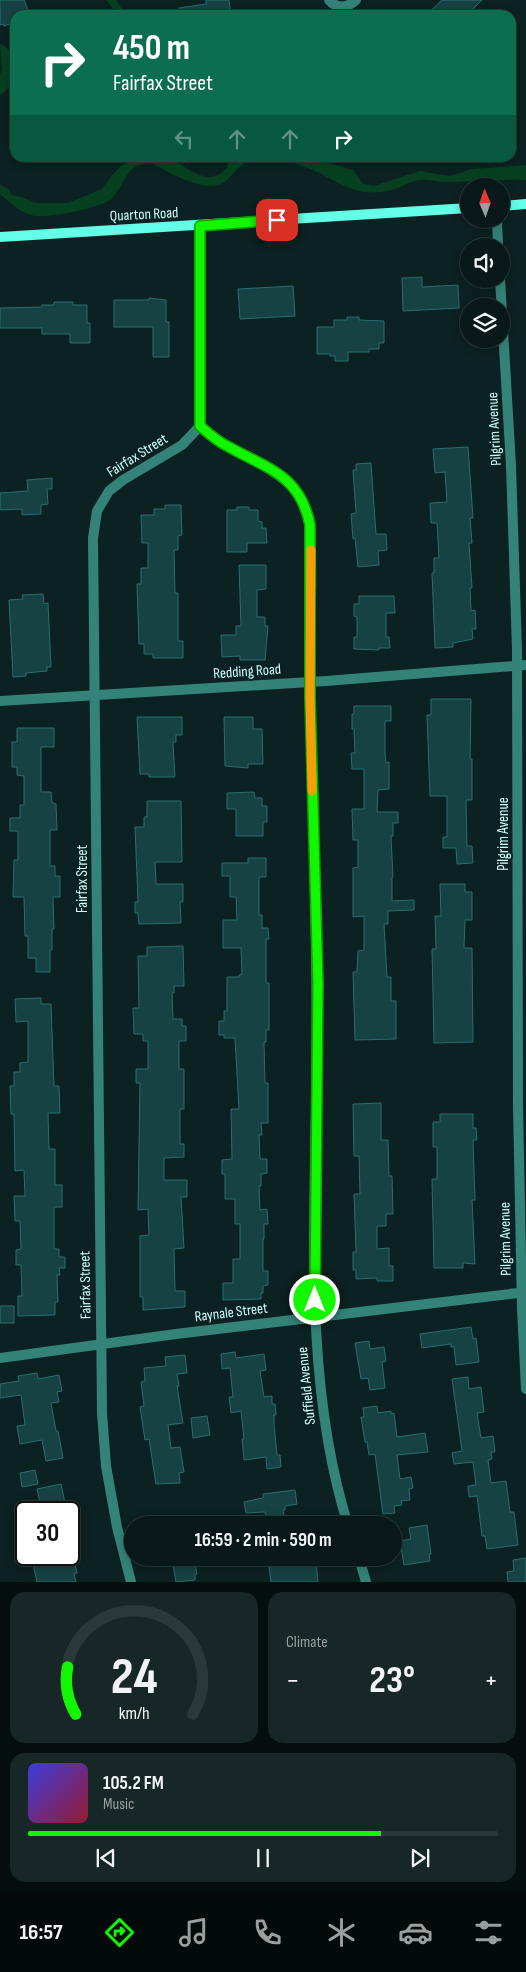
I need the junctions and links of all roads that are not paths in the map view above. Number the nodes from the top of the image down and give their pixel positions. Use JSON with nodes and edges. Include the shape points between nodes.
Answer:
{"nodes":[{"id":1,"x":329,"y":0,"type":"edge"},
{"id":2,"x":356,"y":0,"type":"edge"},
{"id":3,"x":526,"y":204,"type":"edge"},
{"id":4,"x":510,"y":205,"type":"edge"},
{"id":5,"x":460,"y":209,"type":"edge"},
{"id":6,"x":200,"y":226,"type":"junction"},
{"id":7,"x":0,"y":237,"type":"edge"},
{"id":8,"x":501,"y":288,"type":"edge"},
{"id":9,"x":200,"y":426,"type":"junction"},
{"id":10,"x":521,"y":665,"type":"edge"},
{"id":11,"x":310,"y":682,"type":"junction"},
{"id":12,"x":94,"y":696,"type":"junction"},
{"id":13,"x":0,"y":701,"type":"edge"},
{"id":14,"x":524,"y":1292,"type":"edge"},
{"id":15,"x":315,"y":1317,"type":"junction"},
{"id":16,"x":100,"y":1345,"type":"junction"},
{"id":17,"x":0,"y":1358,"type":"edge"},
{"id":18,"x":526,"y":1389,"type":"edge"},
{"id":19,"x":345,"y":1516,"type":"edge"},
{"id":20,"x":361,"y":1566,"type":"edge"},
{"id":21,"x":131,"y":1582,"type":"edge"},
{"id":22,"x":366,"y":1582,"type":"edge"}],
"edges":[{"from":1,"to":2,"type":"street","via":[[338,6],[346,6]]},
{"from":3,"to":4,"type":"street"},
{"from":5,"to":6,"type":"street","name":"Quarton Road"},
{"from":6,"to":7,"type":"street","name":"Quarton Road"},
{"from":6,"to":9,"type":"street"},
{"from":8,"to":10,"type":"street","name":"Pilgrim Avenue"},
{"from":9,"to":11,"type":"street","name":"Suffield Avenue","via":[[226,446],[290,483],[308,514],[311,537]]},
{"from":9,"to":12,"type":"street","name":"Fairfax Street","via":[[182,445],[115,485],[100,505],[93,538]]},
{"from":10,"to":11,"type":"street","name":"Redding Road"},
{"from":10,"to":14,"type":"street","name":"Pilgrim Avenue","via":[[518,1105]]},
{"from":11,"to":12,"type":"street","name":"Redding Road"},
{"from":11,"to":15,"type":"street","name":"Suffield Avenue","via":[[318,984]]},
{"from":12,"to":13,"type":"street","name":"Redding Road"},
{"from":12,"to":16,"type":"street","name":"Fairfax Street"},
{"from":14,"to":15,"type":"street","name":"Raynale Street"},
{"from":14,"to":18,"type":"street","name":"Pilgrim Avenue"},
{"from":15,"to":16,"type":"street","name":"Raynale Street"},
{"from":15,"to":19,"type":"street","name":"Suffield Avenue","via":[[326,1433]]},
{"from":16,"to":17,"type":"street","name":"Raynale Street"},
{"from":16,"to":21,"type":"street","name":"Fairfax Street","via":[[106,1466]]},
{"from":20,"to":22,"type":"street"}]}
